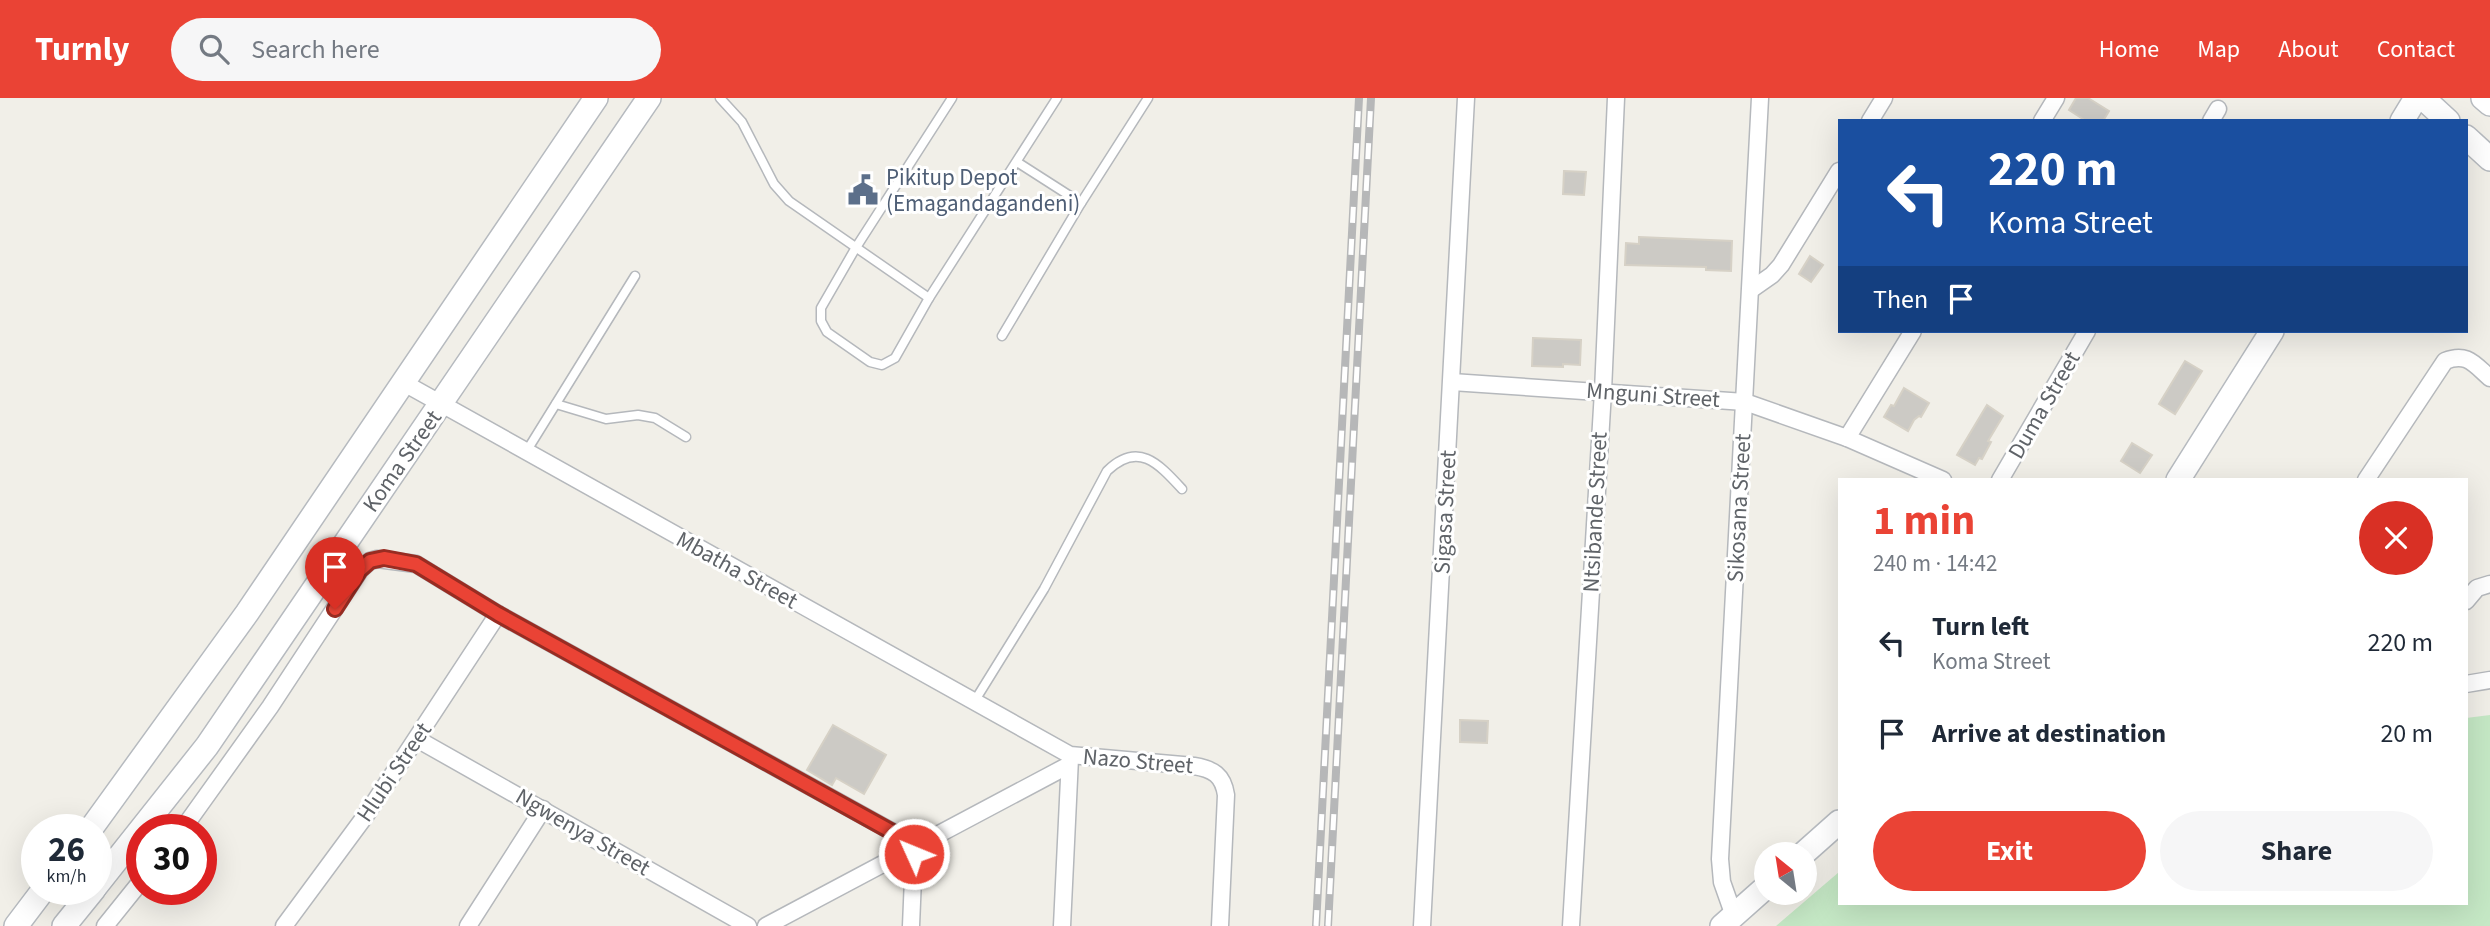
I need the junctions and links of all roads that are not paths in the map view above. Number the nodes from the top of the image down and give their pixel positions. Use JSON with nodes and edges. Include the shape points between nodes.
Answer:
{"nodes":[{"id":1,"x":596,"y":98,"type":"edge"},
{"id":2,"x":649,"y":98,"type":"edge"},
{"id":3,"x":720,"y":98,"type":"edge"},
{"id":4,"x":952,"y":98,"type":"edge"},
{"id":5,"x":1057,"y":98,"type":"edge"},
{"id":6,"x":1148,"y":98,"type":"edge"},
{"id":7,"x":1466,"y":98,"type":"edge"},
{"id":8,"x":1616,"y":98,"type":"edge"},
{"id":9,"x":1760,"y":98,"type":"edge"},
{"id":10,"x":1884,"y":98,"type":"edge"},
{"id":11,"x":2056,"y":98,"type":"edge"},
{"id":12,"x":2416,"y":98,"type":"edge"},
{"id":13,"x":2423,"y":98,"type":"edge"},
{"id":14,"x":2483,"y":98,"type":"edge"},
{"id":15,"x":2490,"y":104,"type":"edge"},
{"id":16,"x":1871,"y":119,"type":"edge"},
{"id":17,"x":2043,"y":119,"type":"edge"},
{"id":18,"x":2403,"y":119,"type":"edge"},
{"id":19,"x":2446,"y":119,"type":"edge"},
{"id":20,"x":1017,"y":162,"type":"junction"},
{"id":21,"x":1838,"y":173,"type":"edge"},
{"id":22,"x":1081,"y":203,"type":"junction"},
{"id":23,"x":855,"y":248,"type":"junction"},
{"id":24,"x":635,"y":276,"type":"dead end"},
{"id":25,"x":1752,"y":289,"type":"junction"},
{"id":26,"x":929,"y":298,"type":"junction"},
{"id":27,"x":1912,"y":333,"type":"edge"},
{"id":28,"x":2086,"y":333,"type":"edge"},
{"id":29,"x":2271,"y":333,"type":"edge"},
{"id":30,"x":1002,"y":336,"type":"dead end"},
{"id":31,"x":2490,"y":378,"type":"edge"},
{"id":32,"x":1452,"y":382,"type":"junction"},
{"id":33,"x":404,"y":383,"type":"junction"},
{"id":34,"x":1603,"y":391,"type":"junction"},
{"id":35,"x":1745,"y":402,"type":"junction"},
{"id":36,"x":556,"y":404,"type":"junction"},
{"id":37,"x":441,"y":405,"type":"junction"},
{"id":38,"x":686,"y":437,"type":"dead end"},
{"id":39,"x":1847,"y":438,"type":"junction"},
{"id":40,"x":526,"y":452,"type":"junction"},
{"id":41,"x":1938,"y":478,"type":"edge"},
{"id":42,"x":2001,"y":478,"type":"edge"},
{"id":43,"x":2179,"y":478,"type":"edge"},
{"id":44,"x":2367,"y":478,"type":"edge"},
{"id":45,"x":1182,"y":488,"type":"dead end"},
{"id":46,"x":2490,"y":584,"type":"edge"},
{"id":47,"x":2468,"y":599,"type":"edge"},
{"id":48,"x":498,"y":614,"type":"junction"},
{"id":49,"x":2490,"y":680,"type":"edge"},
{"id":50,"x":2468,"y":684,"type":"edge"},
{"id":51,"x":974,"y":702,"type":"junction"},
{"id":52,"x":417,"y":739,"type":"junction"},
{"id":53,"x":1070,"y":760,"type":"junction"},
{"id":54,"x":543,"y":809,"type":"junction"},
{"id":55,"x":102,"y":814,"type":"edge"},
{"id":56,"x":193,"y":814,"type":"edge"},
{"id":57,"x":1838,"y":823,"type":"edge"},
{"id":58,"x":1816,"y":842,"type":"edge"},
{"id":59,"x":912,"y":847,"type":"junction"},
{"id":60,"x":112,"y":866,"type":"edge"},
{"id":61,"x":1754,"y":898,"type":"edge"},
{"id":62,"x":126,"y":900,"type":"edge"},
{"id":63,"x":32,"y":905,"type":"edge"},
{"id":64,"x":81,"y":905,"type":"edge"},
{"id":65,"x":1728,"y":921,"type":"edge"},
{"id":66,"x":471,"y":925,"type":"edge"},
{"id":67,"x":16,"y":926,"type":"edge"},
{"id":68,"x":64,"y":926,"type":"edge"},
{"id":69,"x":105,"y":926,"type":"edge"},
{"id":70,"x":284,"y":926,"type":"edge"},
{"id":71,"x":748,"y":926,"type":"edge"},
{"id":72,"x":766,"y":926,"type":"edge"},
{"id":73,"x":911,"y":926,"type":"edge"},
{"id":74,"x":1062,"y":926,"type":"edge"},
{"id":75,"x":1220,"y":926,"type":"edge"},
{"id":76,"x":1422,"y":926,"type":"edge"},
{"id":77,"x":1571,"y":926,"type":"edge"}],
"edges":[{"from":1,"to":33,"type":"main road","name":"Koma Street"},
{"from":2,"to":37,"type":"main road","name":"Koma Street"},
{"from":3,"to":23,"type":"lane","via":[[742,122],[774,184],[789,201]]},
{"from":4,"to":23,"type":"lane"},
{"from":5,"to":20,"type":"lane"},
{"from":6,"to":22,"type":"lane"},
{"from":7,"to":32,"type":"street","name":"Sigasa Street"},
{"from":8,"to":34,"type":"street","name":"Ntsibande Street"},
{"from":9,"to":25,"type":"street","name":"Sikosana Street"},
{"from":10,"to":16,"type":"street"},
{"from":11,"to":17,"type":"street"},
{"from":12,"to":18,"type":"main road"},
{"from":13,"to":19,"type":"main road"},
{"from":14,"to":15,"type":"main road"},
{"from":20,"to":22,"type":"lane"},
{"from":20,"to":26,"type":"lane"},
{"from":21,"to":25,"type":"street","via":[[1781,265]]},
{"from":22,"to":30,"type":"lane"},
{"from":23,"to":26,"type":"lane"},
{"from":23,"to":26,"type":"lane","via":[[821,308],[821,321],[827,332],[870,362],[882,365],[895,358]]},
{"from":24,"to":36,"type":"lane"},
{"from":25,"to":35,"type":"street","name":"Sikosana Street"},
{"from":27,"to":39,"type":"street"},
{"from":28,"to":42,"type":"street","name":"Duma Street"},
{"from":29,"to":43,"type":"main road"},
{"from":31,"to":44,"type":"street","via":[[2471,361],[2455,357],[2445,361]]},
{"from":32,"to":34,"type":"street","name":"Mnguni Street"},
{"from":32,"to":76,"type":"street","name":"Sigasa Street"},
{"from":33,"to":37,"type":"street","name":"Mbatha Street"},
{"from":33,"to":55,"type":"main road","name":"Koma Street","via":[[247,613]]},
{"from":34,"to":35,"type":"street","name":"Mnguni Street"},
{"from":34,"to":77,"type":"street","name":"Ntsibande Street"},
{"from":35,"to":39,"type":"street","name":"Mnguni Street"},
{"from":35,"to":65,"type":"street","name":"Sikosana Street","via":[[1720,859]]},
{"from":36,"to":38,"type":"lane","via":[[606,419],[655,418]]},
{"from":36,"to":40,"type":"lane"},
{"from":37,"to":40,"type":"street","name":"Mbatha Street"},
{"from":37,"to":60,"type":"main road","name":"Koma Street","via":[[207,746]]},
{"from":39,"to":41,"type":"street","name":"Mnguni Street"},
{"from":40,"to":51,"type":"street","name":"Mbatha Street"},
{"from":45,"to":51,"type":"lane","via":[[1159,466],[1138,456],[1120,460],[1107,471],[1044,589]]},
{"from":46,"to":47,"type":"street","via":[[2477,588]]},
{"from":48,"to":52,"type":"street","name":"Hlubi Street"},
{"from":48,"to":56,"type":"street","via":[[416,564],[377,559],[360,570]]},
{"from":48,"to":59,"type":"street"},
{"from":49,"to":50,"type":"street"},
{"from":51,"to":53,"type":"street","name":"Mbatha Street"},
{"from":52,"to":54,"type":"street","name":"Ngwenya Street"},
{"from":52,"to":70,"type":"street","name":"Hlubi Street"},
{"from":53,"to":59,"type":"street"},
{"from":53,"to":74,"type":"street"},
{"from":53,"to":75,"type":"street","name":"Nazo Street","via":[[1203,767],[1218,774],[1226,795]]},
{"from":54,"to":66,"type":"street"},
{"from":54,"to":71,"type":"street","name":"Ngwenya Street"},
{"from":57,"to":58,"type":"main road"},
{"from":59,"to":72,"type":"street"},
{"from":59,"to":73,"type":"street"},
{"from":61,"to":65,"type":"main road"},
{"from":62,"to":69,"type":"street"},
{"from":63,"to":67,"type":"main road"},
{"from":64,"to":68,"type":"main road","name":"Koma Street"}]}
